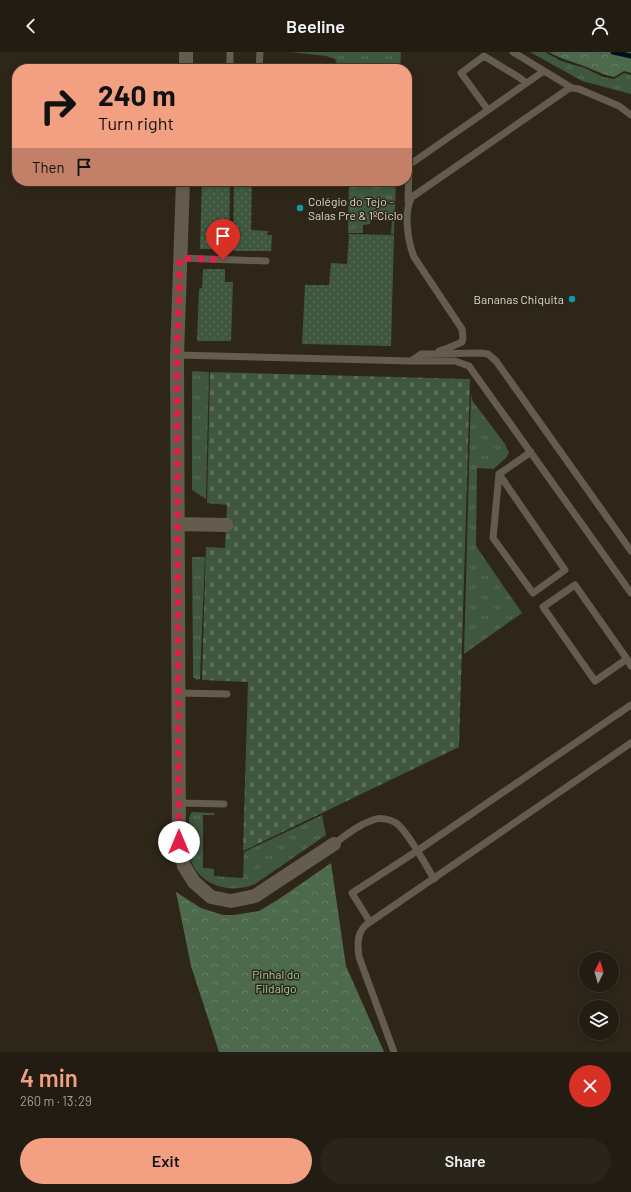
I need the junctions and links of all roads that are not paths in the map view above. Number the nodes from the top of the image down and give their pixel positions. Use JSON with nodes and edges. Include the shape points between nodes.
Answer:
{"nodes":[{"id":1,"x":186,"y":52,"type":"edge"},
{"id":2,"x":230,"y":52,"type":"edge"},
{"id":3,"x":260,"y":52,"type":"edge"},
{"id":4,"x":513,"y":52,"type":"edge"},
{"id":5,"x":186,"y":64,"type":"edge"},
{"id":6,"x":230,"y":64,"type":"edge"},
{"id":7,"x":259,"y":64,"type":"edge"},
{"id":8,"x":544,"y":71,"type":"junction"},
{"id":9,"x":526,"y":83,"type":"junction"},
{"id":10,"x":572,"y":88,"type":"junction"},
{"id":11,"x":488,"y":110,"type":"junction"},
{"id":12,"x":631,"y":115,"type":"edge"},
{"id":13,"x":412,"y":163,"type":"edge"},
{"id":14,"x":183,"y":186,"type":"edge"},
{"id":15,"x":408,"y":186,"type":"edge"},
{"id":16,"x":408,"y":203,"type":"junction"},
{"id":17,"x":180,"y":258,"type":"junction"},
{"id":18,"x":266,"y":260,"type":"dead end"},
{"id":19,"x":463,"y":338,"type":"junction"},
{"id":20,"x":466,"y":353,"type":"junction"},
{"id":21,"x":177,"y":355,"type":"junction"},
{"id":22,"x":427,"y":357,"type":"junction"},
{"id":23,"x":469,"y":366,"type":"junction"},
{"id":24,"x":531,"y":452,"type":"junction"},
{"id":25,"x":499,"y":474,"type":"junction"},
{"id":26,"x":178,"y":524,"type":"junction"},
{"id":27,"x":226,"y":525,"type":"dead end"},
{"id":28,"x":631,"y":551,"type":"edge"},
{"id":29,"x":631,"y":593,"type":"edge"},
{"id":30,"x":629,"y":663,"type":"edge"},
{"id":31,"x":179,"y":693,"type":"junction"},
{"id":32,"x":227,"y":694,"type":"dead end"},
{"id":33,"x":631,"y":704,"type":"edge"},
{"id":34,"x":631,"y":744,"type":"edge"},
{"id":35,"x":179,"y":803,"type":"junction"},
{"id":36,"x":224,"y":804,"type":"dead end"},
{"id":37,"x":334,"y":844,"type":"joint"},
{"id":38,"x":417,"y":851,"type":"junction"},
{"id":39,"x":434,"y":879,"type":"junction"},
{"id":40,"x":370,"y":922,"type":"junction"},
{"id":41,"x":394,"y":1052,"type":"edge"}],
"edges":[{"from":1,"to":5,"type":"street"},
{"from":2,"to":6,"type":"lane"},
{"from":3,"to":7,"type":"lane"},
{"from":4,"to":8,"type":"lane"},
{"from":8,"to":9,"type":"lane"},
{"from":8,"to":10,"type":"lane"},
{"from":9,"to":11,"type":"lane"},
{"from":9,"to":11,"type":"lane","via":[[484,56],[461,73]]},
{"from":10,"to":12,"type":"lane","via":[[619,106]]},
{"from":10,"to":16,"type":"lane","via":[[415,194]]},
{"from":11,"to":13,"type":"lane"},
{"from":14,"to":17,"type":"street"},
{"from":15,"to":16,"type":"lane"},
{"from":16,"to":19,"type":"lane","via":[[407,224],[414,257],[456,318],[462,329]]},
{"from":17,"to":18,"type":"lane"},
{"from":17,"to":21,"type":"street"},
{"from":19,"to":20,"type":"lane"},
{"from":19,"to":22,"type":"lane","via":[[462,342]]},
{"from":20,"to":22,"type":"lane"},
{"from":20,"to":23,"type":"lane"},
{"from":20,"to":28,"type":"lane","via":[[488,354],[496,361]]},
{"from":21,"to":22,"type":"lane","via":[[411,361],[420,354]]},
{"from":21,"to":26,"type":"street"},
{"from":22,"to":23,"type":"lane"},
{"from":23,"to":24,"type":"lane"},
{"from":24,"to":25,"type":"lane"},
{"from":24,"to":29,"type":"lane"},
{"from":25,"to":25,"type":"lane","via":[[493,538],[533,593],[565,570]]},
{"from":26,"to":27,"type":"street"},
{"from":26,"to":31,"type":"street"},
{"from":30,"to":30,"type":"lane","via":[[575,585],[543,607],[595,681]]},
{"from":31,"to":32,"type":"lane"},
{"from":31,"to":35,"type":"street"},
{"from":33,"to":38,"type":"lane"},
{"from":34,"to":39,"type":"lane"},
{"from":35,"to":36,"type":"lane"},
{"from":35,"to":37,"type":"street","via":[[179,842],[184,866],[194,882],[211,897],[231,901],[256,896]]},
{"from":37,"to":38,"type":"lane","via":[[362,824],[375,819],[387,819],[397,823]]},
{"from":38,"to":39,"type":"lane"},
{"from":38,"to":40,"type":"lane","via":[[352,893]]},
{"from":39,"to":40,"type":"lane"},
{"from":40,"to":41,"type":"lane","via":[[361,930],[358,952]]}]}
